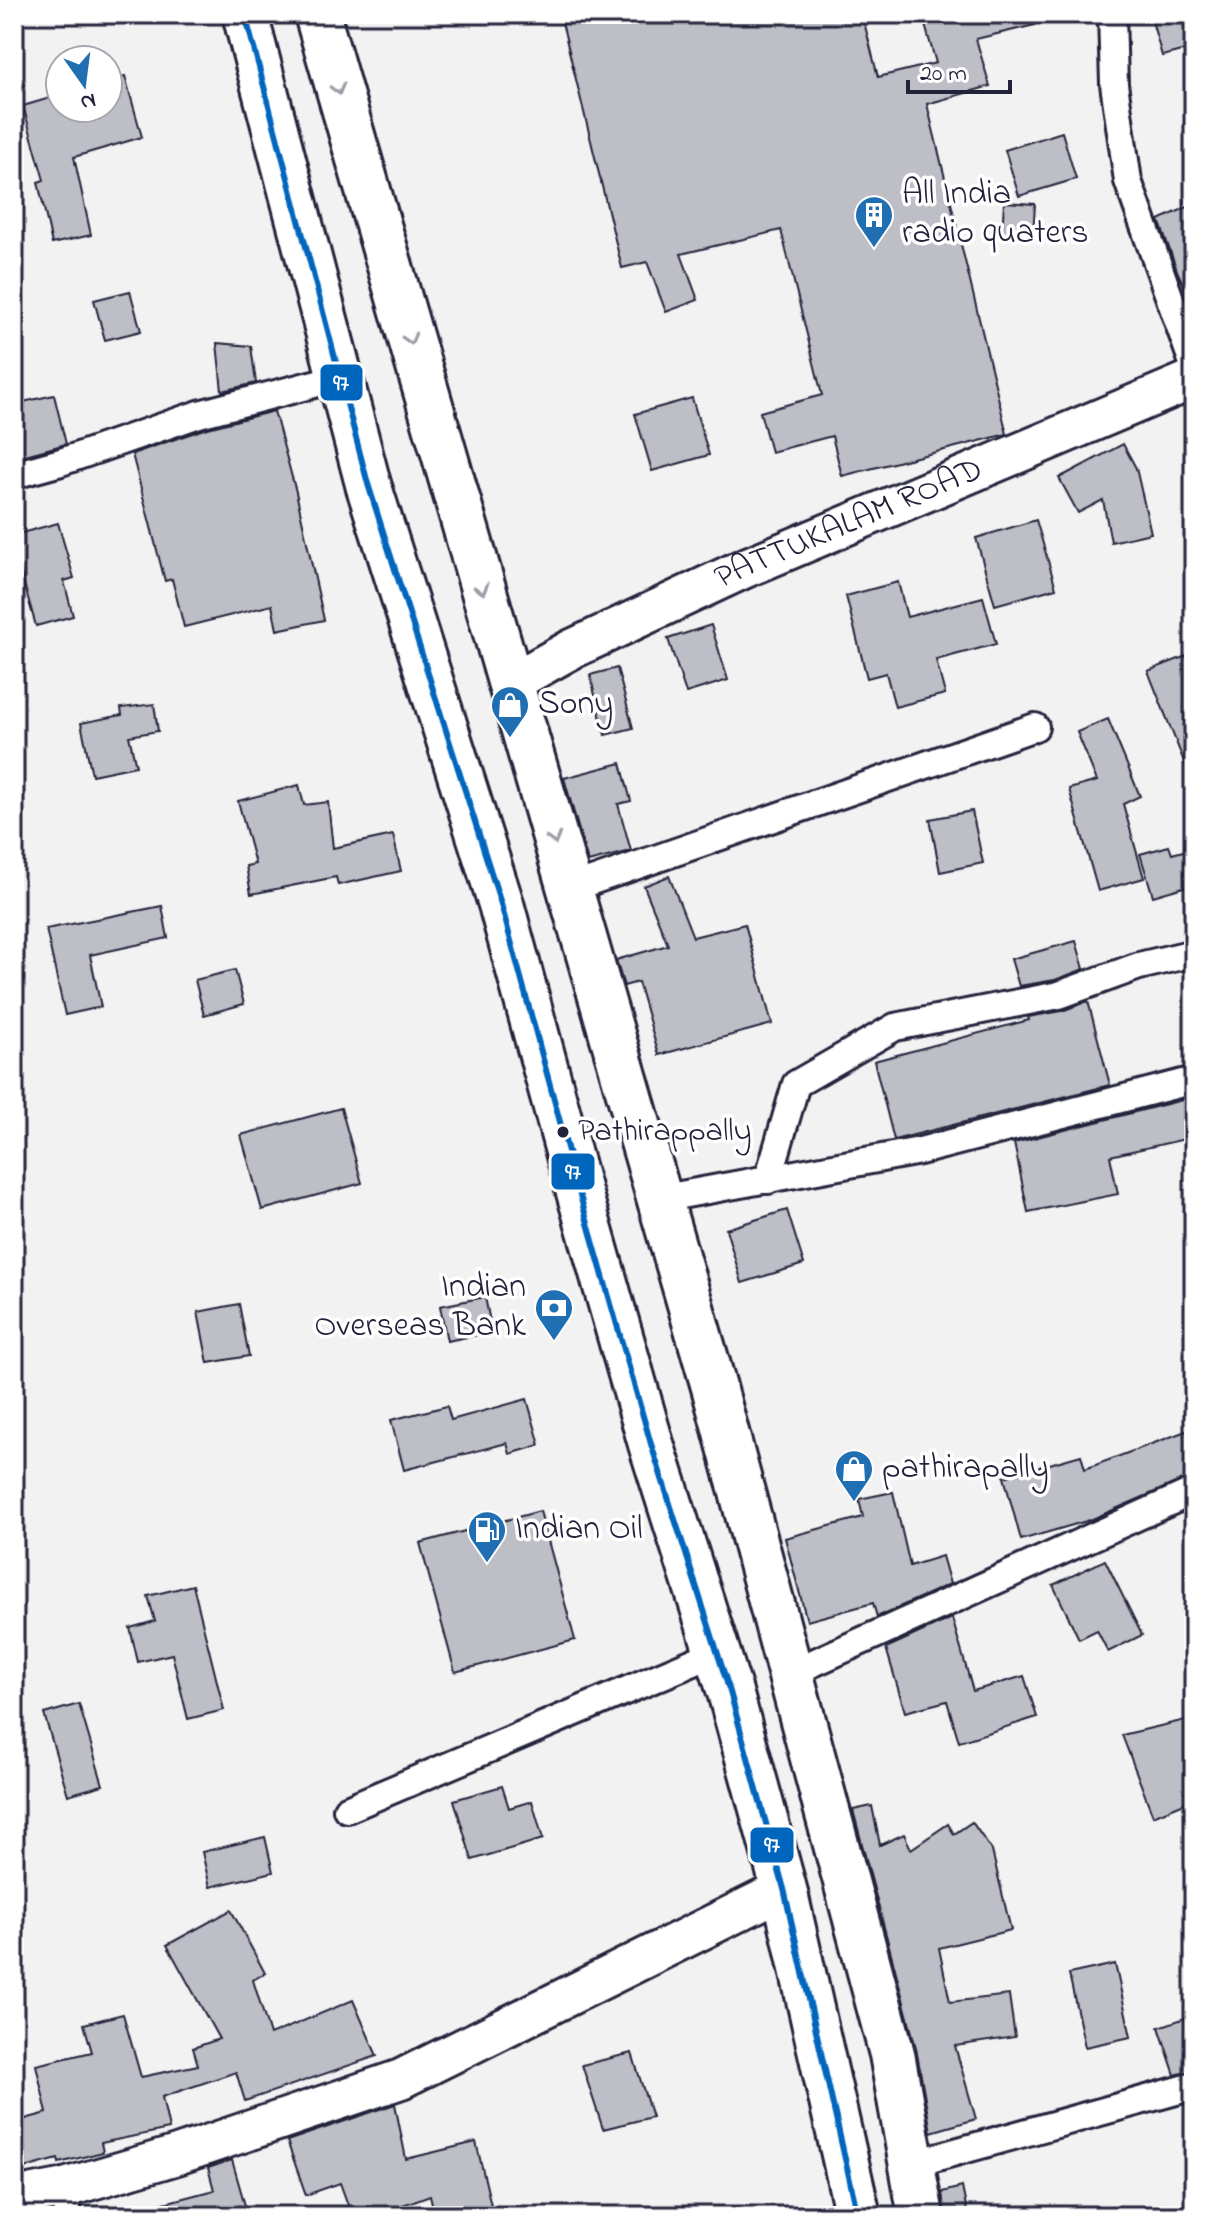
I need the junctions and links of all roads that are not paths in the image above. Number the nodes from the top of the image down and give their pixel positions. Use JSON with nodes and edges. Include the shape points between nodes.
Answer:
{"nodes":[{"id":1,"x":245,"y":14,"type":"edge"},
{"id":2,"x":317,"y":14,"type":"edge"},
{"id":3,"x":1112,"y":14,"type":"edge"},
{"id":4,"x":1194,"y":366,"type":"edge"},
{"id":5,"x":341,"y":377,"type":"junction"},
{"id":6,"x":1194,"y":379,"type":"edge"},
{"id":7,"x":14,"y":475,"type":"edge"},
{"id":8,"x":509,"y":684,"type":"junction"},
{"id":9,"x":1035,"y":727,"type":"dead end"},
{"id":10,"x":569,"y":889,"type":"junction"},
{"id":11,"x":1194,"y":953,"type":"edge"},
{"id":12,"x":1194,"y":1080,"type":"edge"},
{"id":13,"x":768,"y":1180,"type":"junction"},
{"id":14,"x":659,"y":1199,"type":"junction"},
{"id":15,"x":1194,"y":1491,"type":"edge"},
{"id":16,"x":717,"y":1652,"type":"junction"},
{"id":17,"x":791,"y":1673,"type":"junction"},
{"id":18,"x":347,"y":1809,"type":"dead end"},
{"id":19,"x":784,"y":1889,"type":"junction"},
{"id":20,"x":1194,"y":2086,"type":"edge"},
{"id":21,"x":912,"y":2164,"type":"junction"},
{"id":22,"x":14,"y":2198,"type":"edge"},
{"id":23,"x":65,"y":2203,"type":"edge"},
{"id":24,"x":858,"y":2216,"type":"edge"},
{"id":25,"x":921,"y":2216,"type":"edge"}],
"edges":[{"from":1,"to":5,"type":"highway"},
{"from":2,"to":8,"type":"highway","one_way":true},
{"from":3,"to":4,"type":"street","via":[[1114,84],[1128,181]]},
{"from":5,"to":7,"type":"street","via":[[199,414]]},
{"from":5,"to":16,"type":"highway","via":[[368,484],[501,904],[651,1444]]},
{"from":6,"to":8,"type":"main road","name":"PATTUKALAM ROAD","via":[[743,569]]},
{"from":8,"to":10,"type":"highway","one_way":true},
{"from":9,"to":10,"type":"street"},
{"from":10,"to":14,"type":"highway"},
{"from":11,"to":13,"type":"street","via":[[1059,995],[895,1027],[796,1084]]},
{"from":12,"to":13,"type":"street","via":[[920,1151]]},
{"from":13,"to":14,"type":"street"},
{"from":14,"to":17,"type":"highway"},
{"from":15,"to":17,"type":"street"},
{"from":16,"to":18,"type":"street"},
{"from":16,"to":19,"type":"highway"},
{"from":17,"to":21,"type":"highway","via":[[892,2054]]},
{"from":19,"to":23,"type":"main road","via":[[401,2079],[177,2155]]},
{"from":19,"to":24,"type":"highway"},
{"from":20,"to":21,"type":"street"},
{"from":21,"to":25,"type":"highway"},
{"from":22,"to":23,"type":"main road"}]}
